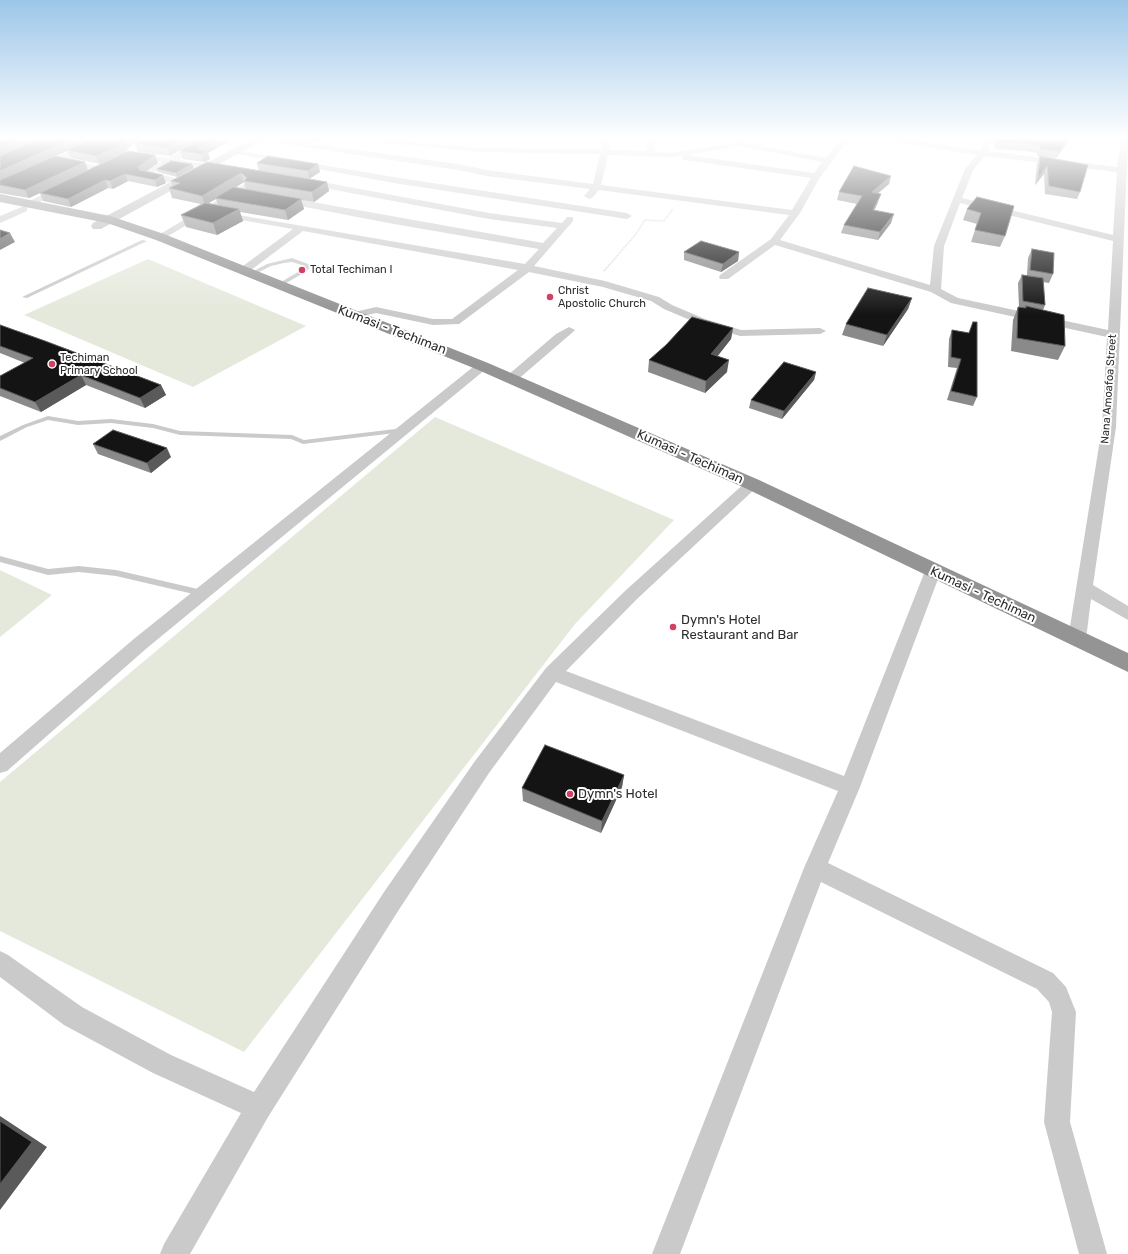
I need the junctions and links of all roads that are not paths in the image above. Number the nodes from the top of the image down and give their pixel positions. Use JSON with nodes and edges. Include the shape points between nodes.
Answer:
{"nodes":[{"id":1,"x":46,"y":197,"type":"edge"},
{"id":2,"x":153,"y":197,"type":"edge"},
{"id":3,"x":230,"y":197,"type":"edge"},
{"id":4,"x":267,"y":197,"type":"edge"},
{"id":5,"x":287,"y":197,"type":"edge"},
{"id":6,"x":365,"y":197,"type":"edge"},
{"id":7,"x":463,"y":197,"type":"edge"},
{"id":8,"x":499,"y":197,"type":"edge"},
{"id":9,"x":589,"y":197,"type":"edge"},
{"id":10,"x":660,"y":197,"type":"edge"},
{"id":11,"x":805,"y":197,"type":"edge"},
{"id":12,"x":1119,"y":197,"type":"edge"},
{"id":13,"x":0,"y":198,"type":"edge"},
{"id":14,"x":958,"y":199,"type":"joint"},
{"id":15,"x":282,"y":200,"type":"junction"},
{"id":16,"x":0,"y":205,"type":"edge"},
{"id":17,"x":27,"y":206,"type":"junction"},
{"id":18,"x":579,"y":208,"type":"junction"},
{"id":19,"x":448,"y":209,"type":"junction"},
{"id":20,"x":206,"y":210,"type":"junction"},
{"id":21,"x":796,"y":213,"type":"junction"},
{"id":22,"x":627,"y":216,"type":"dead end"},
{"id":23,"x":254,"y":219,"type":"junction"},
{"id":24,"x":0,"y":220,"type":"edge"},
{"id":25,"x":110,"y":220,"type":"junction"},
{"id":26,"x":417,"y":225,"type":"junction"},
{"id":27,"x":97,"y":226,"type":"junction"},
{"id":28,"x":564,"y":226,"type":"junction"},
{"id":29,"x":301,"y":228,"type":"junction"},
{"id":30,"x":160,"y":237,"type":"junction"},
{"id":31,"x":1117,"y":239,"type":"junction"},
{"id":32,"x":144,"y":241,"type":"junction"},
{"id":33,"x":774,"y":241,"type":"junction"},
{"id":34,"x":388,"y":243,"type":"junction"},
{"id":35,"x":547,"y":247,"type":"junction"},
{"id":36,"x":527,"y":268,"type":"junction"},
{"id":37,"x":247,"y":273,"type":"junction"},
{"id":38,"x":724,"y":277,"type":"dead end"},
{"id":39,"x":279,"y":285,"type":"junction"},
{"id":40,"x":935,"y":290,"type":"junction"},
{"id":41,"x":25,"y":297,"type":"dead end"},
{"id":42,"x":354,"y":315,"type":"junction"},
{"id":43,"x":569,"y":330,"type":"dead end"},
{"id":44,"x":820,"y":331,"type":"dead end"},
{"id":45,"x":1112,"y":334,"type":"junction"},
{"id":46,"x":482,"y":366,"type":"junction"},
{"id":47,"x":512,"y":378,"type":"junction"},
{"id":48,"x":405,"y":430,"type":"junction"},
{"id":49,"x":0,"y":440,"type":"edge"},
{"id":50,"x":752,"y":484,"type":"junction"},
{"id":51,"x":0,"y":559,"type":"edge"},
{"id":52,"x":933,"y":571,"type":"junction"},
{"id":53,"x":1085,"y":588,"type":"junction"},
{"id":54,"x":202,"y":593,"type":"junction"},
{"id":55,"x":1128,"y":614,"type":"edge"},
{"id":56,"x":1077,"y":639,"type":"junction"},
{"id":57,"x":1128,"y":663,"type":"edge"},
{"id":58,"x":552,"y":673,"type":"junction"},
{"id":59,"x":0,"y":765,"type":"edge"},
{"id":60,"x":850,"y":787,"type":"junction"},
{"id":61,"x":815,"y":868,"type":"junction"},
{"id":62,"x":0,"y":963,"type":"edge"},
{"id":63,"x":259,"y":1108,"type":"junction"},
{"id":64,"x":174,"y":1254,"type":"edge"},
{"id":65,"x":666,"y":1254,"type":"edge"},
{"id":66,"x":1093,"y":1254,"type":"edge"}],
"edges":[{"from":1,"to":17,"type":"street"},
{"from":2,"to":25,"type":"street"},
{"from":3,"to":20,"type":"street"},
{"from":4,"to":15,"type":"street"},
{"from":5,"to":15,"type":"street"},
{"from":6,"to":19,"type":"street"},
{"from":7,"to":19,"type":"street"},
{"from":8,"to":18,"type":"street"},
{"from":9,"to":18,"type":"street"},
{"from":10,"to":21,"type":"street"},
{"from":11,"to":21,"type":"street"},
{"from":12,"to":31,"type":"street","name":"Nana Amoafoa Street"},
{"from":13,"to":17,"type":"highway"},
{"from":14,"to":31,"type":"street"},
{"from":14,"to":40,"type":"street","via":[[939,246]]},
{"from":15,"to":23,"type":"street"},
{"from":15,"to":26,"type":"street"},
{"from":16,"to":17,"type":"highway"},
{"from":17,"to":24,"type":"street"},
{"from":17,"to":25,"type":"highway"},
{"from":17,"to":27,"type":"highway"},
{"from":18,"to":22,"type":"street"},
{"from":18,"to":28,"type":"street"},
{"from":19,"to":26,"type":"street"},
{"from":19,"to":28,"type":"street"},
{"from":20,"to":23,"type":"street"},
{"from":20,"to":30,"type":"street"},
{"from":21,"to":33,"type":"street"},
{"from":23,"to":29,"type":"street"},
{"from":25,"to":27,"type":"street"},
{"from":25,"to":30,"type":"highway"},
{"from":26,"to":34,"type":"street"},
{"from":26,"to":35,"type":"street"},
{"from":27,"to":32,"type":"highway"},
{"from":28,"to":35,"type":"street"},
{"from":29,"to":34,"type":"street"},
{"from":29,"to":37,"type":"street"},
{"from":30,"to":37,"type":"highway","via":[[190,247]]},
{"from":31,"to":45,"type":"street","name":"Nana Amoafoa Street"},
{"from":32,"to":37,"type":"highway"},
{"from":32,"to":41,"type":"lane"},
{"from":33,"to":38,"type":"street"},
{"from":33,"to":40,"type":"street"},
{"from":34,"to":36,"type":"street"},
{"from":35,"to":36,"type":"street"},
{"from":36,"to":42,"type":"street","via":[[455,322],[433,322],[376,310]]},
{"from":36,"to":44,"type":"street","via":[[636,292],[701,321],[740,333]]},
{"from":37,"to":39,"type":"highway","name":"Kumasi - Techiman"},
{"from":37,"to":39,"type":"lane","via":[[284,261],[292,260],[308,265],[305,270]]},
{"from":39,"to":42,"type":"highway","name":"Kumasi - Techiman"},
{"from":40,"to":45,"type":"street","via":[[955,301]]},
{"from":42,"to":46,"type":"highway","name":"Kumasi - Techiman"},
{"from":43,"to":47,"type":"street"},
{"from":45,"to":53,"type":"street","name":"Nana Amoafoa Street","via":[[1109,426]]},
{"from":46,"to":47,"type":"highway","name":"Kumasi - Techiman"},
{"from":46,"to":48,"type":"street"},
{"from":47,"to":50,"type":"highway","name":"Kumasi - Techiman"},
{"from":48,"to":49,"type":"lane","via":[[303,442],[292,437],[180,433],[154,426],[111,421],[78,423],[48,418],[25,426]]},
{"from":48,"to":54,"type":"street"},
{"from":50,"to":52,"type":"highway","name":"Kumasi - Techiman"},
{"from":50,"to":58,"type":"street","via":[[631,595]]},
{"from":51,"to":54,"type":"lane","via":[[48,572],[79,569],[116,573]]},
{"from":52,"to":56,"type":"highway","name":"Kumasi - Techiman"},
{"from":52,"to":60,"type":"street"},
{"from":53,"to":55,"type":"street"},
{"from":53,"to":56,"type":"street","name":"Nana Amoafoa Street"},
{"from":54,"to":59,"type":"street"},
{"from":56,"to":57,"type":"highway","name":"Kumasi - Techiman"},
{"from":58,"to":60,"type":"street"},
{"from":58,"to":63,"type":"street","via":[[482,767],[400,888]]},
{"from":60,"to":61,"type":"street"},
{"from":61,"to":65,"type":"street"},
{"from":61,"to":66,"type":"street","via":[[1045,981],[1058,995],[1064,1012],[1057,1122]]},
{"from":62,"to":63,"type":"street","via":[[73,1016],[162,1064]]},
{"from":63,"to":64,"type":"street"}]}
